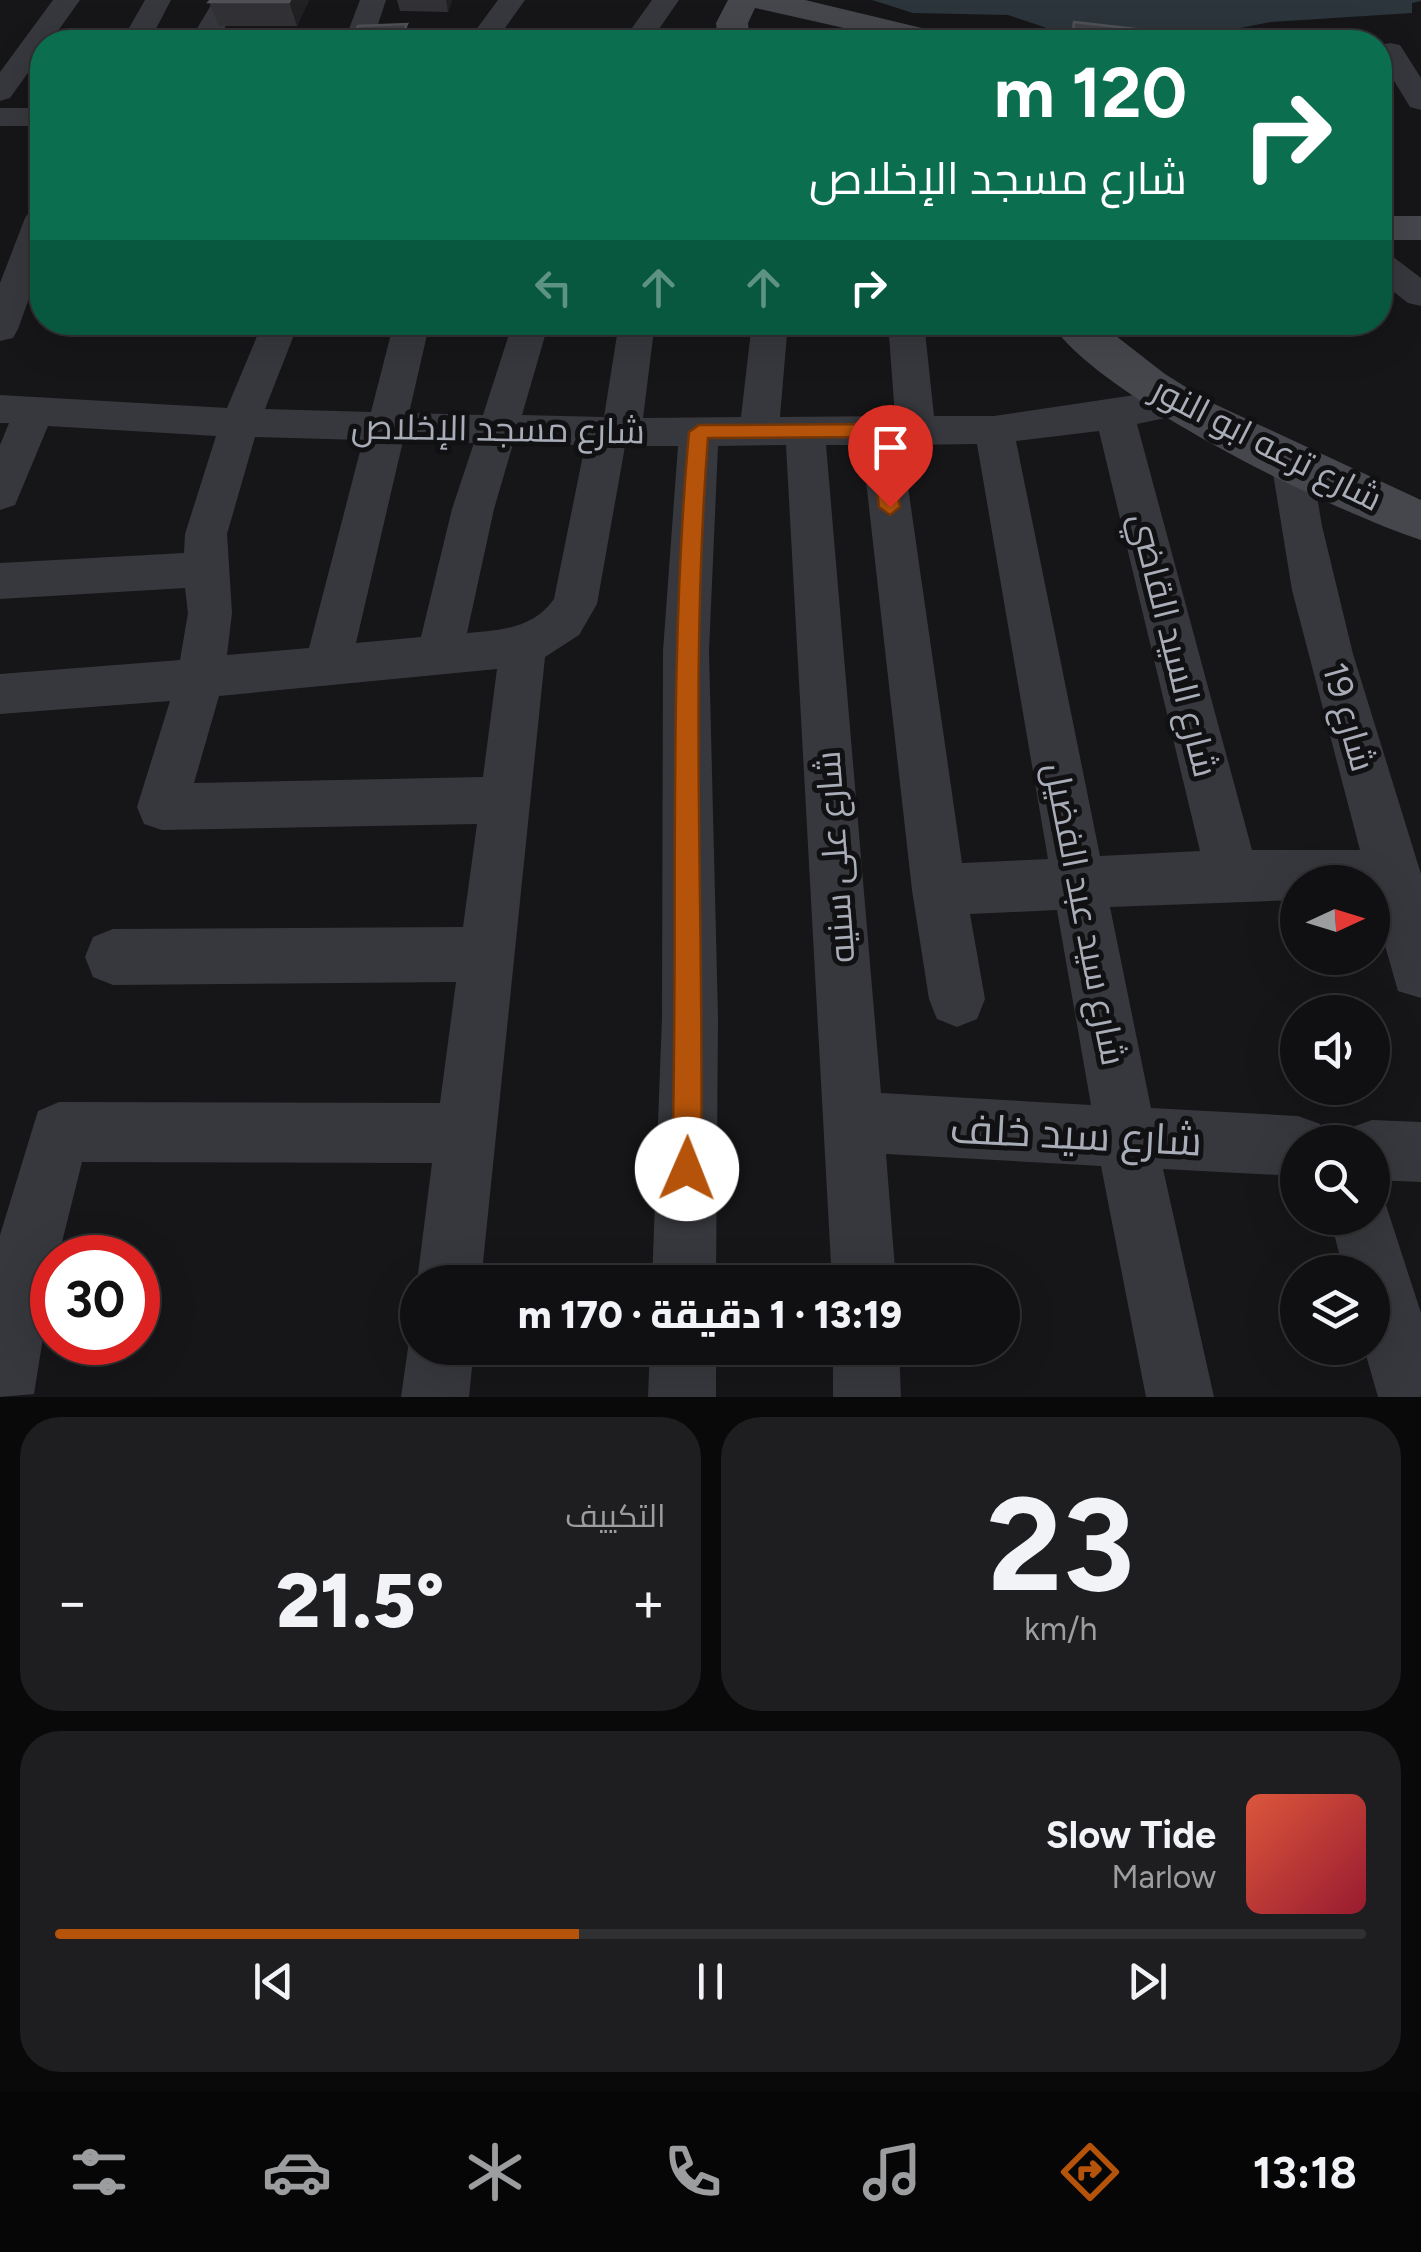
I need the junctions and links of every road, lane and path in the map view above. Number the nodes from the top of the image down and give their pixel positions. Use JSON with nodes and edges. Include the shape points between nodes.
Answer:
{"nodes":[{"id":1,"x":67,"y":0,"type":"edge"},
{"id":2,"x":158,"y":0,"type":"edge"},
{"id":3,"x":227,"y":0,"type":"edge"},
{"id":4,"x":373,"y":0,"type":"edge"},
{"id":5,"x":512,"y":0,"type":"edge"},
{"id":6,"x":666,"y":0,"type":"edge"},
{"id":7,"x":743,"y":0,"type":"edge"},
{"id":8,"x":760,"y":0,"type":"edge"},
{"id":9,"x":45,"y":30,"type":"edge"},
{"id":10,"x":142,"y":30,"type":"edge"},
{"id":11,"x":209,"y":30,"type":"edge"},
{"id":12,"x":362,"y":30,"type":"edge"},
{"id":13,"x":490,"y":30,"type":"edge"},
{"id":14,"x":645,"y":30,"type":"edge"},
{"id":15,"x":733,"y":30,"type":"edge"},
{"id":16,"x":898,"y":30,"type":"edge"},
{"id":17,"x":30,"y":51,"type":"edge"},
{"id":18,"x":1392,"y":54,"type":"edge"},
{"id":19,"x":0,"y":92,"type":"edge"},
{"id":20,"x":1421,"y":101,"type":"edge"},
{"id":21,"x":0,"y":117,"type":"edge"},
{"id":22,"x":30,"y":117,"type":"edge"},
{"id":23,"x":1392,"y":228,"type":"edge"},
{"id":24,"x":1421,"y":228,"type":"edge"},
{"id":25,"x":30,"y":250,"type":"edge"},
{"id":26,"x":1392,"y":273,"type":"edge"},
{"id":27,"x":1421,"y":295,"type":"edge"},
{"id":28,"x":0,"y":329,"type":"edge"},
{"id":29,"x":276,"y":335,"type":"edge"},
{"id":30,"x":409,"y":335,"type":"edge"},
{"id":31,"x":527,"y":335,"type":"edge"},
{"id":32,"x":634,"y":335,"type":"edge"},
{"id":33,"x":771,"y":335,"type":"edge"},
{"id":34,"x":905,"y":335,"type":"edge"},
{"id":35,"x":1085,"y":335,"type":"edge"},
{"id":36,"x":1175,"y":403,"type":"junction"},
{"id":37,"x":17,"y":411,"type":"edge"},
{"id":38,"x":1116,"y":415,"type":"junction"},
{"id":39,"x":240,"y":424,"type":"junction"},
{"id":40,"x":387,"y":429,"type":"junction"},
{"id":41,"x":898,"y":430,"type":"junction"},
{"id":42,"x":994,"y":430,"type":"junction"},
{"id":43,"x":498,"y":431,"type":"junction"},
{"id":44,"x":782,"y":431,"type":"junction"},
{"id":45,"x":614,"y":432,"type":"junction"},
{"id":46,"x":699,"y":432,"type":"junction"},
{"id":47,"x":1292,"y":461,"type":"junction"},
{"id":48,"x":0,"y":494,"type":"edge"},
{"id":49,"x":1421,"y":521,"type":"edge"},
{"id":50,"x":205,"y":569,"type":"junction"},
{"id":51,"x":0,"y":581,"type":"edge"},
{"id":52,"x":522,"y":647,"type":"junction"},
{"id":53,"x":438,"y":658,"type":"junction"},
{"id":54,"x":328,"y":666,"type":"junction"},
{"id":55,"x":200,"y":678,"type":"junction"},
{"id":56,"x":0,"y":694,"type":"edge"},
{"id":57,"x":506,"y":800,"type":"junction"},
{"id":58,"x":1232,"y":875,"type":"junction"},
{"id":59,"x":1395,"y":875,"type":"junction"},
{"id":60,"x":1080,"y":884,"type":"junction"},
{"id":61,"x":939,"y":890,"type":"junction"},
{"id":62,"x":485,"y":954,"type":"junction"},
{"id":63,"x":114,"y":957,"type":"dead end"},
{"id":64,"x":1418,"y":971,"type":"dead end"},
{"id":65,"x":957,"y":999,"type":"dead end"},
{"id":66,"x":854,"y":1122,"type":"junction"},
{"id":67,"x":467,"y":1132,"type":"junction"},
{"id":68,"x":1127,"y":1136,"type":"junction"},
{"id":69,"x":1280,"y":1145,"type":"edge"},
{"id":70,"x":1390,"y":1151,"type":"edge"},
{"id":71,"x":1421,"y":1152,"type":"edge"},
{"id":72,"x":1365,"y":1235,"type":"edge"},
{"id":73,"x":451,"y":1265,"type":"edge"},
{"id":74,"x":684,"y":1265,"type":"edge"},
{"id":75,"x":863,"y":1265,"type":"edge"},
{"id":76,"x":439,"y":1365,"type":"edge"},
{"id":77,"x":683,"y":1365,"type":"edge"},
{"id":78,"x":866,"y":1365,"type":"edge"},
{"id":79,"x":0,"y":1394,"type":"edge"},
{"id":80,"x":435,"y":1397,"type":"edge"},
{"id":81,"x":682,"y":1397,"type":"edge"},
{"id":82,"x":867,"y":1397,"type":"edge"},
{"id":83,"x":1180,"y":1397,"type":"edge"},
{"id":84,"x":1412,"y":1397,"type":"edge"}],
"edges":[{"from":1,"to":9,"type":"street"},
{"from":2,"to":10,"type":"street"},
{"from":3,"to":11,"type":"street"},
{"from":4,"to":12,"type":"street"},
{"from":5,"to":13,"type":"street"},
{"from":6,"to":14,"type":"street"},
{"from":7,"to":15,"type":"street"},
{"from":8,"to":16,"type":"street"},
{"from":17,"to":19,"type":"street"},
{"from":18,"to":20,"type":"street"},
{"from":21,"to":22,"type":"street"},
{"from":23,"to":24,"type":"street"},
{"from":25,"to":28,"type":"street"},
{"from":26,"to":27,"type":"street"},
{"from":29,"to":39,"type":"street"},
{"from":30,"to":40,"type":"street"},
{"from":31,"to":43,"type":"street"},
{"from":32,"to":45,"type":"street"},
{"from":33,"to":44,"type":"street","name":"شارع على سنيه"},
{"from":34,"to":41,"type":"street"},
{"from":35,"to":36,"type":"street","name":"شارع ترعه ابو النور"},
{"from":36,"to":38,"type":"street","name":"شارع مسجد الإخلاص"},
{"from":36,"to":47,"type":"street","name":"شارع ترعه ابو النور"},
{"from":37,"to":39,"type":"street","name":"شارع مسجد الإخلاص"},
{"from":37,"to":48,"type":"street"},
{"from":38,"to":42,"type":"street","name":"شارع مسجد الإخلاص"},
{"from":38,"to":58,"type":"street","name":"شارع السيد القاضي"},
{"from":39,"to":40,"type":"street","name":"شارع مسجد الإخلاص"},
{"from":39,"to":50,"type":"street","via":[[206,534]]},
{"from":40,"to":43,"type":"street","name":"شارع مسجد الإخلاص"},
{"from":40,"to":54,"type":"street"},
{"from":41,"to":42,"type":"street","name":"شارع مسجد الإخلاص"},
{"from":41,"to":44,"type":"street","name":"شارع مسجد الإخلاص"},
{"from":41,"to":61,"type":"street"},
{"from":42,"to":60,"type":"street","name":"شارع سيد عبد الفضيل"},
{"from":43,"to":45,"type":"street","name":"شارع مسجد الإخلاص"},
{"from":43,"to":53,"type":"street"},
{"from":44,"to":46,"type":"street","name":"شارع مسجد الإخلاص"},
{"from":44,"to":66,"type":"street","name":"شارع على سنيه"},
{"from":45,"to":46,"type":"street","name":"شارع مسجد الإخلاص"},
{"from":45,"to":52,"type":"street","via":[[575,604],[563,622]]},
{"from":46,"to":74,"type":"street","via":[[686,651]]},
{"from":47,"to":49,"type":"street","name":"شارع ترعه ابو النور"},
{"from":47,"to":59,"type":"street","name":"شارع 19","via":[[1313,594]]},
{"from":50,"to":51,"type":"street"},
{"from":50,"to":55,"type":"street","via":[[210,613]]},
{"from":52,"to":53,"type":"street"},
{"from":52,"to":57,"type":"street"},
{"from":53,"to":54,"type":"street"},
{"from":54,"to":55,"type":"street"},
{"from":55,"to":56,"type":"street"},
{"from":55,"to":57,"type":"street","via":[[162,807]]},
{"from":57,"to":62,"type":"street"},
{"from":58,"to":59,"type":"street"},
{"from":58,"to":60,"type":"street"},
{"from":59,"to":64,"type":"street","name":"شارع 19"},
{"from":60,"to":61,"type":"street"},
{"from":60,"to":68,"type":"street","name":"شارع سيد عبد الفضيل"},
{"from":61,"to":65,"type":"street"},
{"from":62,"to":63,"type":"street"},
{"from":62,"to":67,"type":"street"},
{"from":66,"to":68,"type":"street","name":"شارع سيد خلف"},
{"from":66,"to":75,"type":"street","name":"شارع على سنيه"},
{"from":67,"to":73,"type":"street"},
{"from":67,"to":79,"type":"street","via":[[59,1132],[21,1276]]},
{"from":68,"to":69,"type":"street","name":"شارع سيد خلف"},
{"from":68,"to":83,"type":"street","name":"شارع سيد عبد الفضيل"},
{"from":70,"to":71,"type":"street"},
{"from":72,"to":84,"type":"street"},
{"from":76,"to":80,"type":"street"},
{"from":77,"to":81,"type":"street"},
{"from":78,"to":82,"type":"street"}]}
